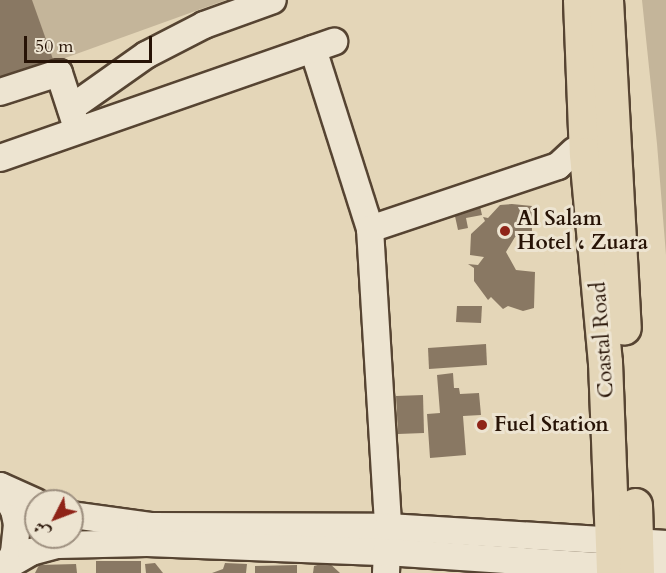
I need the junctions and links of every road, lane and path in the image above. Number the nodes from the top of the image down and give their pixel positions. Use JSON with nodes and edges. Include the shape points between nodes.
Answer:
{"nodes":[{"id":1,"x":273,"y":0,"type":"edge"},
{"id":2,"x":580,"y":0,"type":"edge"},
{"id":3,"x":606,"y":0,"type":"edge"},
{"id":4,"x":0,"y":92,"type":"edge"},
{"id":5,"x":74,"y":119,"type":"junction"},
{"id":6,"x":574,"y":151,"type":"dead end"},
{"id":7,"x":0,"y":158,"type":"edge"},
{"id":8,"x":370,"y":229,"type":"junction"},
{"id":9,"x":0,"y":486,"type":"edge"},
{"id":10,"x":24,"y":497,"type":"edge"},
{"id":11,"x":84,"y":517,"type":"edge"},
{"id":12,"x":388,"y":527,"type":"junction"},
{"id":13,"x":636,"y":560,"type":"edge"},
{"id":14,"x":386,"y":563,"type":"edge"},
{"id":15,"x":5,"y":569,"type":"edge"}],
"edges":[{"from":1,"to":5,"type":"street","via":[[204,25],[146,55]]},
{"from":2,"to":13,"type":"highway","name":"Coastal Road","via":[[586,154],[605,362]]},
{"from":3,"to":13,"type":"highway","name":"Coastal Road"},
{"from":4,"to":5,"type":"street","via":[[59,73]]},
{"from":5,"to":7,"type":"street"},
{"from":5,"to":8,"type":"street","via":[[323,45]]},
{"from":6,"to":8,"type":"street","via":[[558,166]]},
{"from":8,"to":12,"type":"street"},
{"from":9,"to":10,"type":"street"},
{"from":9,"to":15,"type":"street","via":[[17,524],[14,553]]},
{"from":11,"to":12,"type":"street","via":[[150,526]]},
{"from":12,"to":13,"type":"street"},
{"from":12,"to":14,"type":"street"},
{"from":13,"to":14,"type":"street"},
{"from":14,"to":15,"type":"street","via":[[147,543],[58,545],[31,552]]}]}
